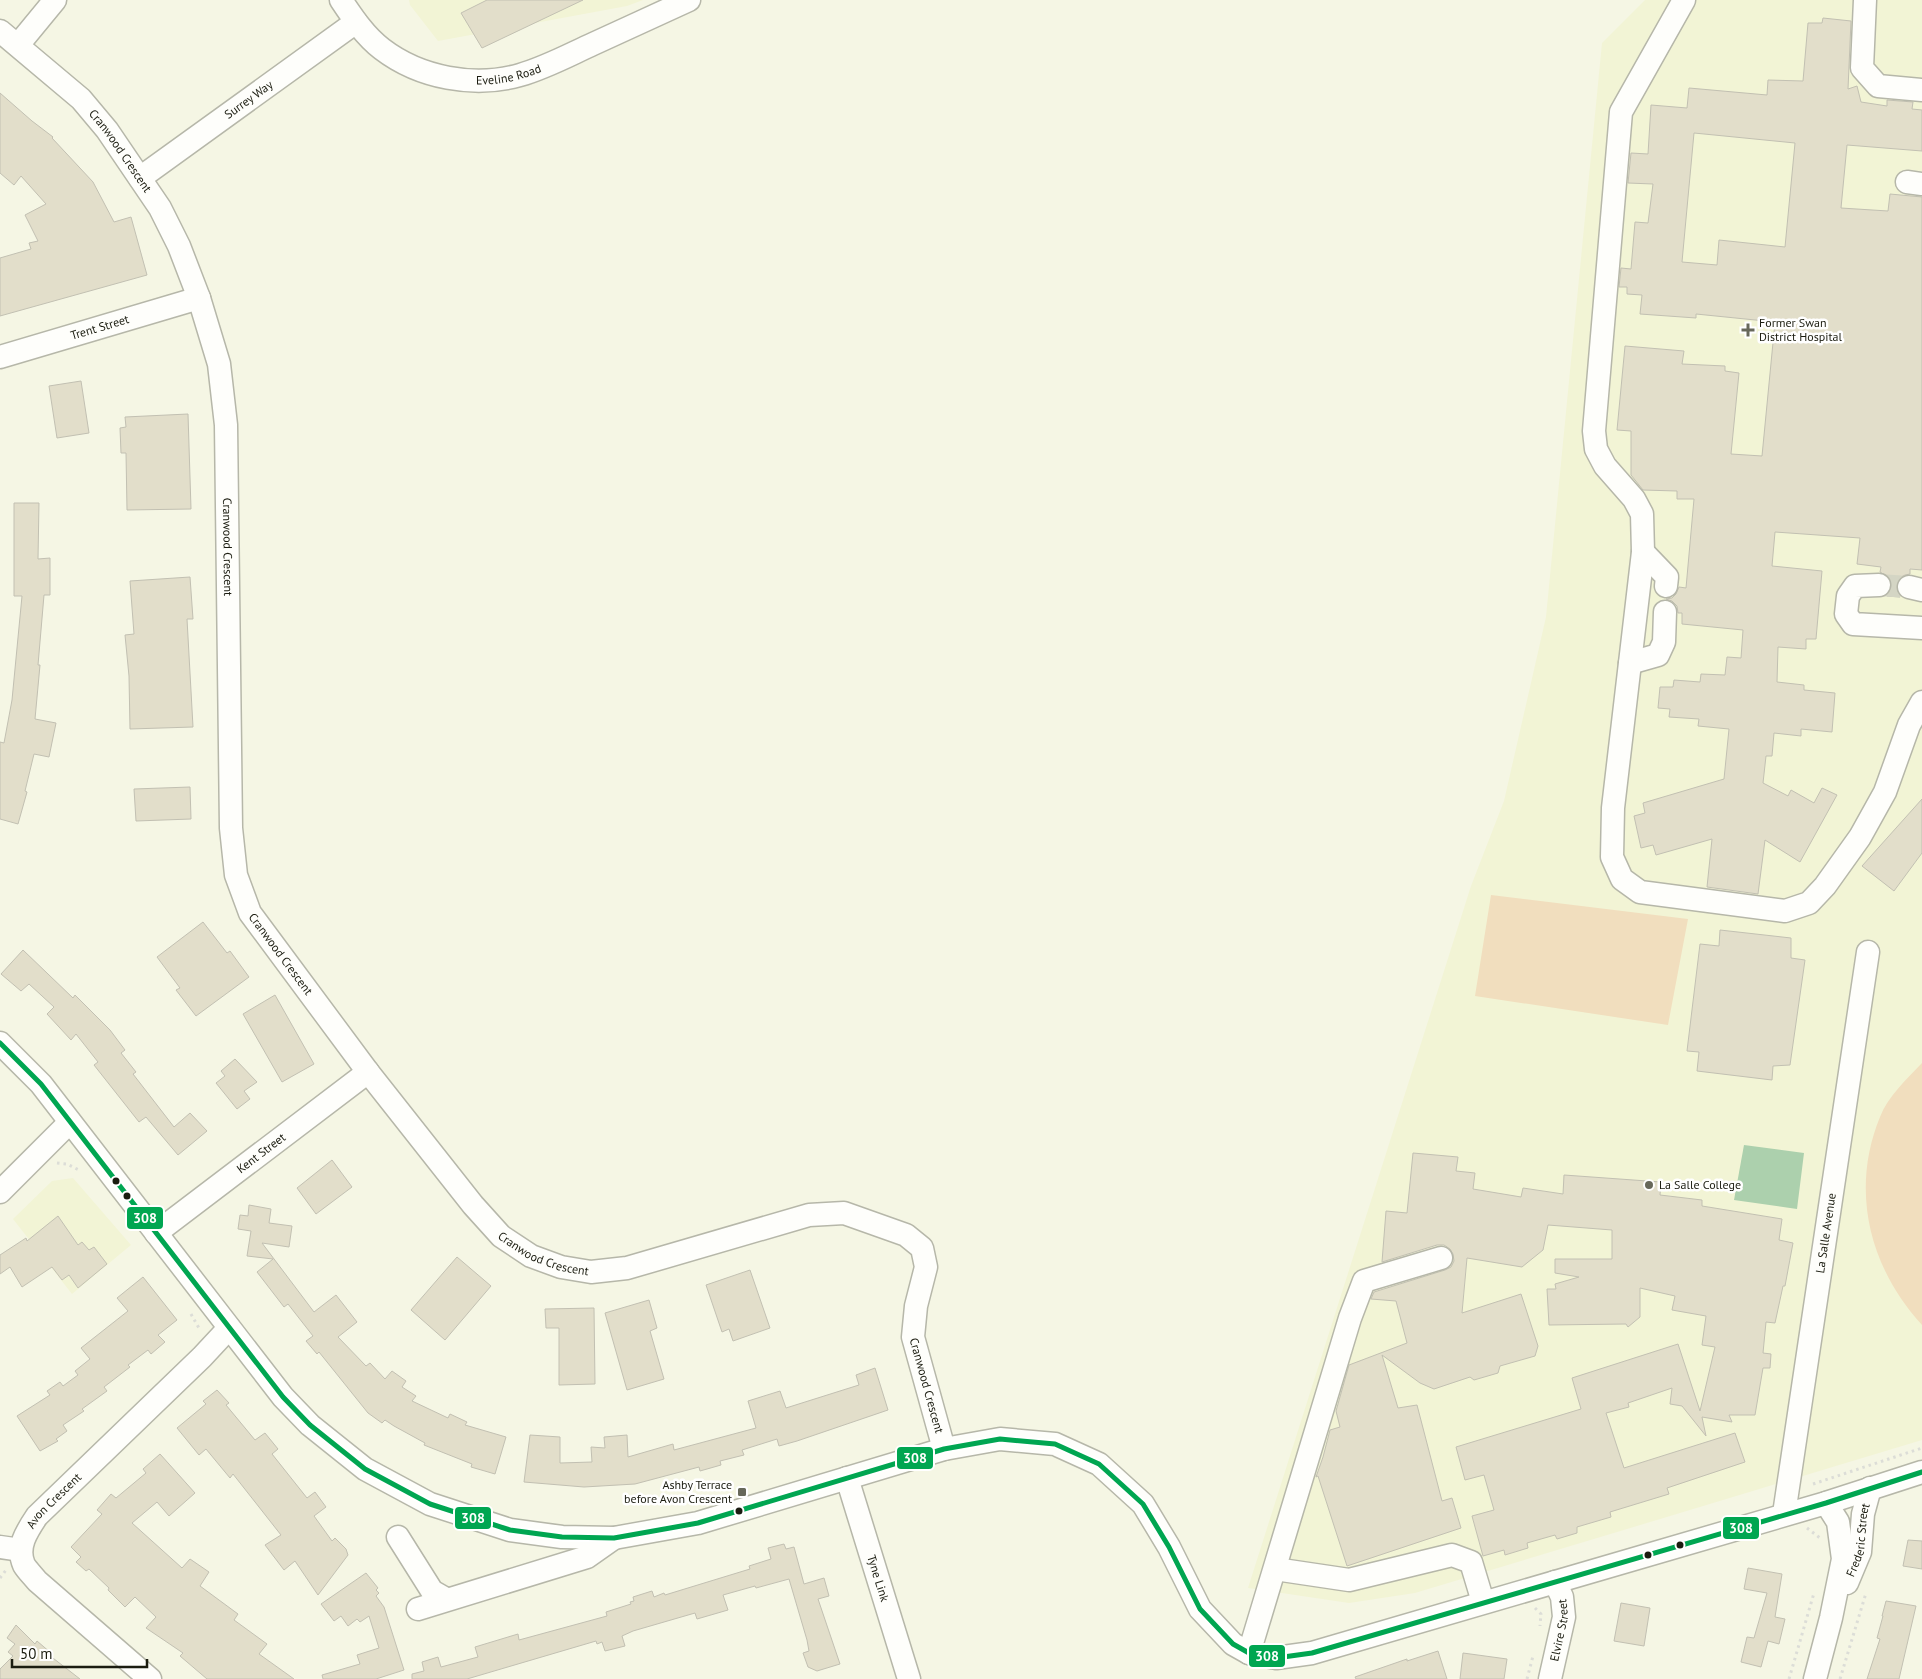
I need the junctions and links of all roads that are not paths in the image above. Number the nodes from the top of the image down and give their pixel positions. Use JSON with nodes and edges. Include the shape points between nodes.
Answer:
{"nodes":[{"id":1,"x":54,"y":0,"type":"edge"},
{"id":2,"x":341,"y":0,"type":"edge"},
{"id":3,"x":689,"y":0,"type":"edge"},
{"id":4,"x":1684,"y":0,"type":"edge"},
{"id":5,"x":1864,"y":0,"type":"edge"},
{"id":6,"x":356,"y":22,"type":"junction"},
{"id":7,"x":0,"y":31,"type":"edge"},
{"id":8,"x":18,"y":45,"type":"junction"},
{"id":9,"x":1922,"y":90,"type":"edge"},
{"id":10,"x":140,"y":178,"type":"junction"},
{"id":11,"x":198,"y":298,"type":"junction"},
{"id":12,"x":0,"y":357,"type":"edge"},
{"id":13,"x":1643,"y":552,"type":"junction"},
{"id":14,"x":1879,"y":585,"type":"tunnel mouth"},
{"id":15,"x":1666,"y":586,"type":"dead end"},
{"id":16,"x":1665,"y":612,"type":"dead end"},
{"id":17,"x":1922,"y":628,"type":"edge"},
{"id":18,"x":1630,"y":664,"type":"junction"},
{"id":19,"x":1922,"y":702,"type":"edge"},
{"id":20,"x":1868,"y":952,"type":"dead end"},
{"id":21,"x":0,"y":1043,"type":"edge"},
{"id":22,"x":368,"y":1072,"type":"junction"},
{"id":23,"x":70,"y":1122,"type":"junction"},
{"id":24,"x":0,"y":1192,"type":"edge"},
{"id":25,"x":156,"y":1234,"type":"junction"},
{"id":26,"x":1441,"y":1258,"type":"dead end"},
{"id":27,"x":229,"y":1328,"type":"junction"},
{"id":28,"x":944,"y":1449,"type":"junction"},
{"id":29,"x":1922,"y":1472,"type":"edge"},
{"id":30,"x":847,"y":1478,"type":"junction"},
{"id":31,"x":1870,"y":1488,"type":"junction"},
{"id":32,"x":1785,"y":1503,"type":"junction"},
{"id":33,"x":1826,"y":1503,"type":"junction"},
{"id":34,"x":398,"y":1537,"type":"dead end"},
{"id":35,"x":614,"y":1538,"type":"junction"},
{"id":36,"x":11,"y":1549,"type":"edge"},
{"id":37,"x":1275,"y":1569,"type":"junction"},
{"id":38,"x":1555,"y":1582,"type":"junction"},
{"id":39,"x":446,"y":1600,"type":"junction"},
{"id":40,"x":1483,"y":1602,"type":"junction"},
{"id":41,"x":418,"y":1609,"type":"dead end"},
{"id":42,"x":1831,"y":1618,"type":"junction"},
{"id":43,"x":1249,"y":1653,"type":"junction"},
{"id":44,"x":150,"y":1679,"type":"edge"},
{"id":45,"x":908,"y":1679,"type":"edge"},
{"id":46,"x":1550,"y":1679,"type":"edge"},
{"id":47,"x":1815,"y":1679,"type":"edge"}],
"edges":[{"from":1,"to":8,"type":"street"},
{"from":2,"to":6,"type":"street","name":"Eveline Road"},
{"from":3,"to":6,"type":"street","name":"Eveline Road","via":[[538,70],[499,80],[459,80],[418,69],[381,48]]},
{"from":4,"to":13,"type":"street","via":[[1621,112],[1594,431],[1596,449],[1605,466],[1634,499],[1642,514]]},
{"from":5,"to":9,"type":"street","via":[[1862,68],[1878,86]]},
{"from":6,"to":10,"type":"street","name":"Surrey Way"},
{"from":7,"to":8,"type":"street","name":"Cranwood Crescent"},
{"from":8,"to":10,"type":"street","name":"Cranwood Crescent","via":[[81,99]]},
{"from":10,"to":11,"type":"street","name":"Cranwood Crescent","via":[[160,208]]},
{"from":11,"to":12,"type":"street","name":"Trent Street"},
{"from":11,"to":22,"type":"street","name":"Cranwood Crescent","via":[[219,364],[226,425],[231,828],[236,875],[250,913]]},
{"from":13,"to":15,"type":"street","via":[[1667,577]]},
{"from":13,"to":18,"type":"street"},
{"from":14,"to":17,"type":"street","via":[[1855,586],[1848,596],[1846,614],[1853,624]]},
{"from":16,"to":18,"type":"street","via":[[1664,642],[1658,655]]},
{"from":18,"to":19,"type":"street","via":[[1613,808],[1612,858],[1622,879],[1640,892],[1785,911],[1809,903],[1860,836],[1885,792],[1909,725]]},
{"from":20,"to":32,"type":"street","name":"La Salle Avenue"},
{"from":21,"to":23,"type":"street","via":[[41,1084]]},
{"from":22,"to":25,"type":"street","name":"Kent Street"},
{"from":22,"to":28,"type":"street","name":"Cranwood Crescent","via":[[501,1236],[531,1256],[561,1267],[591,1272],[627,1268],[809,1215],[844,1213],[906,1235],[922,1248],[926,1267],[916,1306],[913,1337]]},
{"from":23,"to":24,"type":"street"},
{"from":23,"to":25,"type":"street"},
{"from":25,"to":27,"type":"street"},
{"from":26,"to":37,"type":"street","via":[[1364,1281]]},
{"from":27,"to":35,"type":"street","via":[[283,1397],[310,1425],[365,1469],[397,1487],[430,1504],[510,1530],[562,1537]]},
{"from":27,"to":36,"type":"street","name":"Avon Crescent","via":[[36,1516]]},
{"from":28,"to":30,"type":"street"},
{"from":28,"to":43,"type":"street","via":[[1000,1440],[1055,1444],[1099,1464],[1143,1504],[1200,1609],[1233,1644]]},
{"from":29,"to":31,"type":"street"},
{"from":30,"to":35,"type":"street","via":[[698,1523]]},
{"from":30,"to":45,"type":"street","name":"Tyne Link"},
{"from":31,"to":33,"type":"street"},
{"from":31,"to":42,"type":"street","name":"Frederic Street","via":[[1863,1514],[1860,1552]]},
{"from":32,"to":33,"type":"street"},
{"from":32,"to":38,"type":"street"},
{"from":33,"to":42,"type":"street","name":"Frederic Street","via":[[1838,1522],[1843,1559]]},
{"from":34,"to":39,"type":"street","via":[[432,1591]]},
{"from":35,"to":39,"type":"street","via":[[587,1557]]},
{"from":36,"to":44,"type":"street","name":"Avon Crescent","via":[[37,1581]]},
{"from":37,"to":40,"type":"street","via":[[1349,1580],[1452,1556],[1471,1562]]},
{"from":37,"to":43,"type":"street"},
{"from":38,"to":40,"type":"street"},
{"from":38,"to":46,"type":"street","name":"Elvire Street","via":[[1562,1597],[1564,1617]]},
{"from":39,"to":41,"type":"street"},
{"from":40,"to":43,"type":"street","via":[[1312,1653],[1276,1658]]},
{"from":42,"to":47,"type":"street","name":"Frederic Street"}]}
